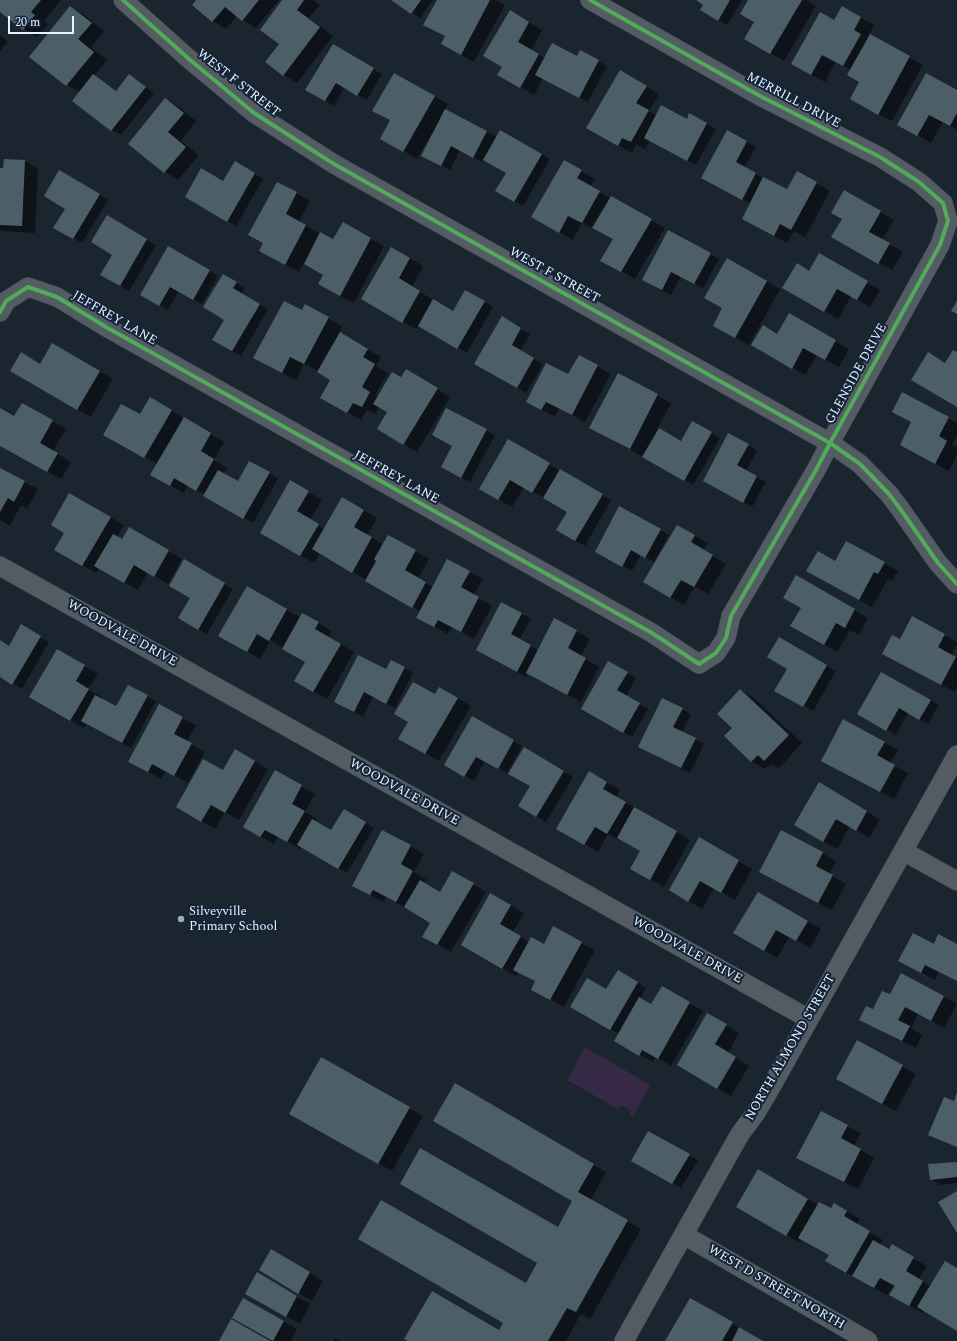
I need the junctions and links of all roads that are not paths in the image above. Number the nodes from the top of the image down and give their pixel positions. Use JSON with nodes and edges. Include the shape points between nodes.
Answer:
{"nodes":[{"id":1,"x":123,"y":0,"type":"edge"},
{"id":2,"x":590,"y":0,"type":"edge"},
{"id":3,"x":940,"y":245,"type":"joint"},
{"id":4,"x":0,"y":312,"type":"edge"},
{"id":5,"x":830,"y":443,"type":"junction"},
{"id":6,"x":0,"y":566,"type":"edge"},
{"id":7,"x":957,"y":584,"type":"edge"},
{"id":8,"x":731,"y":616,"type":"joint"},
{"id":9,"x":957,"y":755,"type":"edge"},
{"id":10,"x":903,"y":851,"type":"junction"},
{"id":11,"x":957,"y":881,"type":"edge"},
{"id":12,"x":809,"y":1020,"type":"junction"},
{"id":13,"x":684,"y":1235,"type":"junction"},
{"id":14,"x":624,"y":1341,"type":"edge"},
{"id":15,"x":868,"y":1341,"type":"edge"}],
"edges":[{"from":1,"to":5,"type":"street","name":"WEST F STREET","via":[[254,114],[334,164]]},
{"from":2,"to":3,"type":"street","name":"MERRILL DRIVE","via":[[760,96],[880,157],[919,182],[943,202],[948,221]]},
{"from":3,"to":5,"type":"street","name":"GLENSIDE DRIVE"},
{"from":4,"to":8,"type":"street","name":"JEFFREY LANE","via":[[6,301],[28,287],[57,297],[106,327],[652,633],[699,664],[716,653],[726,638]]},
{"from":5,"to":7,"type":"street","name":"WEST F STREET","via":[[860,464],[889,494],[938,563]]},
{"from":5,"to":8,"type":"street","name":"GLENSIDE DRIVE"},
{"from":6,"to":12,"type":"street","name":"WOODVALE DRIVE"},
{"from":9,"to":10,"type":"street","name":"NORTH ALMOND STREET"},
{"from":10,"to":11,"type":"street"},
{"from":10,"to":12,"type":"street","name":"NORTH ALMOND STREET"},
{"from":12,"to":13,"type":"street","name":"NORTH ALMOND STREET","via":[[755,1114],[740,1134]]},
{"from":13,"to":14,"type":"street","name":"NORTH ALMOND STREET"},
{"from":13,"to":15,"type":"street","name":"WEST D STREET NORTH"}]}
